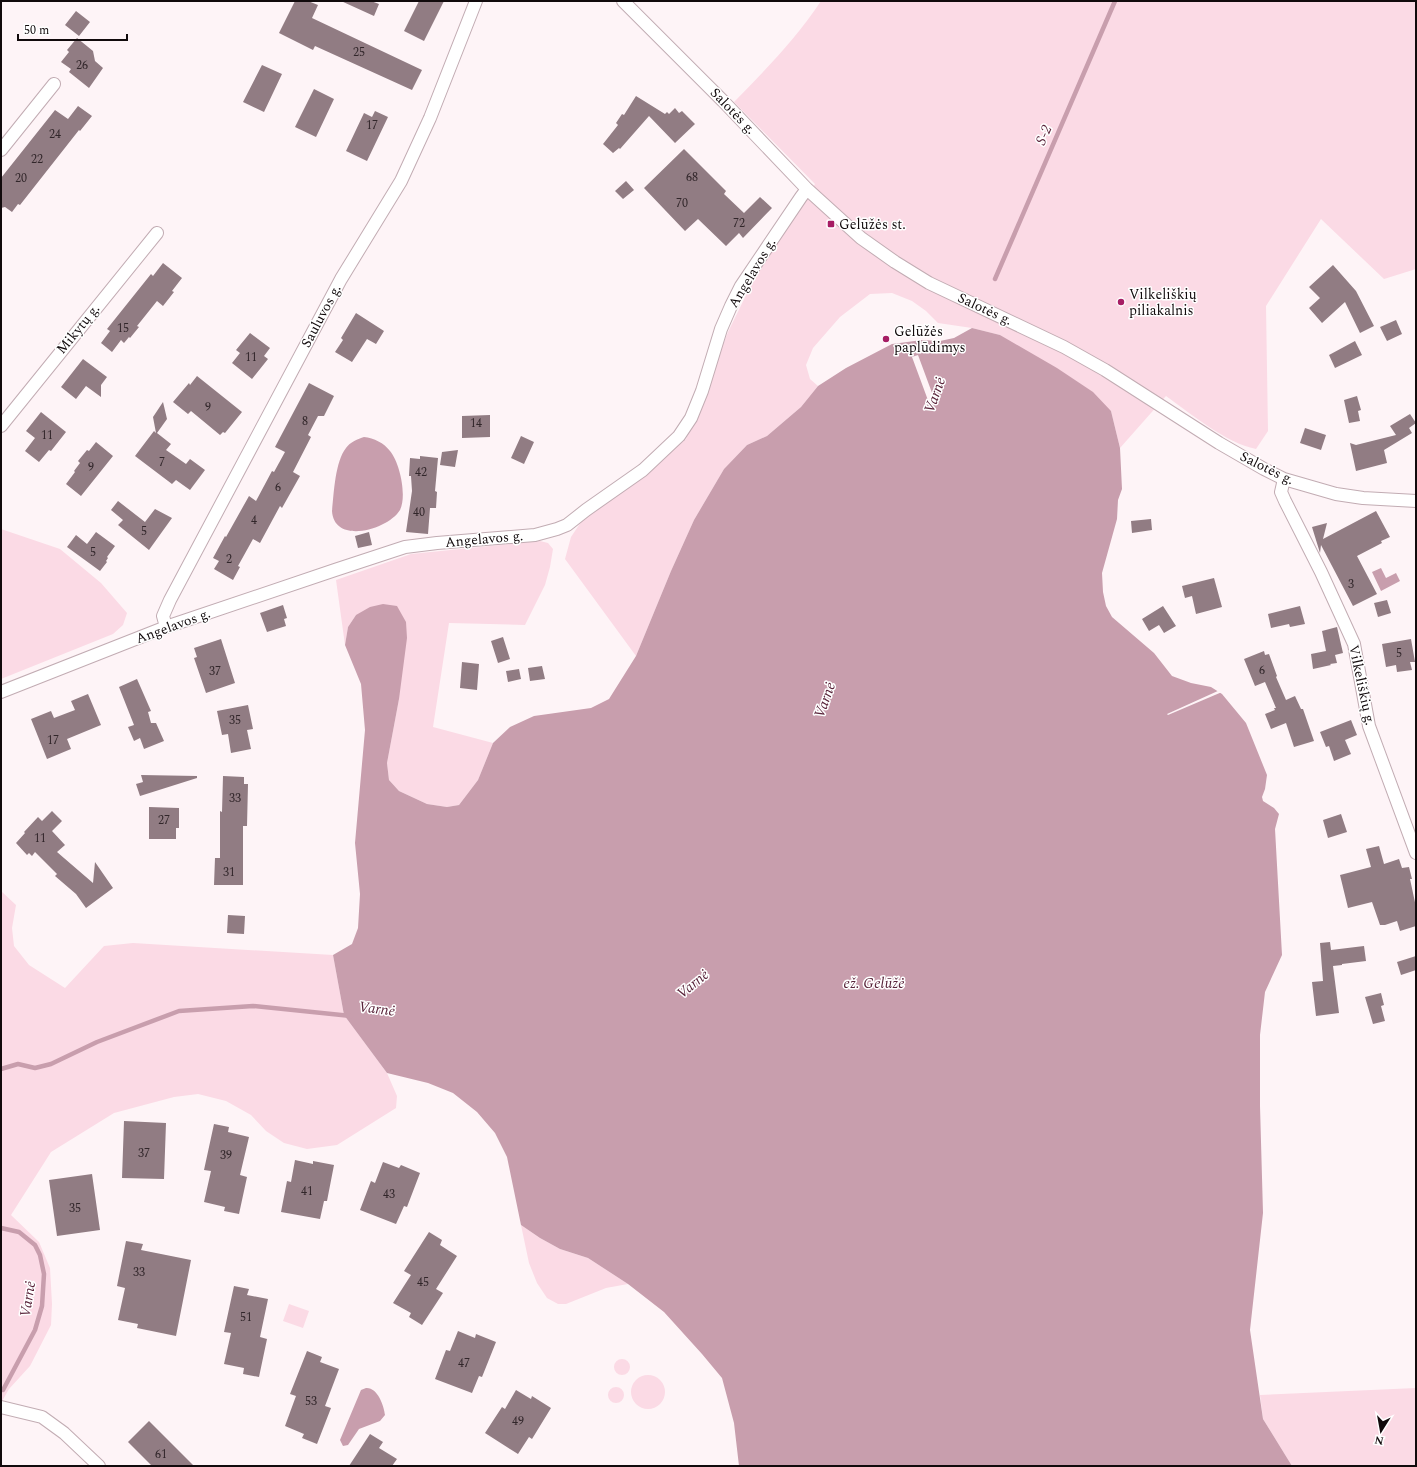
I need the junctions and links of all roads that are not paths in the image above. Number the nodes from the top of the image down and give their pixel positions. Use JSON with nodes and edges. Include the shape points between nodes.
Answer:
{"nodes":[{"id":1,"x":476,"y":1,"type":"edge"},
{"id":2,"x":623,"y":1,"type":"edge"},
{"id":3,"x":54,"y":84,"type":"dead end"},
{"id":4,"x":1,"y":150,"type":"edge"},
{"id":5,"x":807,"y":189,"type":"junction"},
{"id":6,"x":156,"y":233,"type":"dead end"},
{"id":7,"x":1,"y":426,"type":"edge"},
{"id":8,"x":1284,"y":479,"type":"junction"},
{"id":9,"x":1416,"y":500,"type":"edge"},
{"id":10,"x":166,"y":627,"type":"junction"},
{"id":11,"x":1,"y":692,"type":"edge"},
{"id":12,"x":1416,"y":853,"type":"edge"},
{"id":13,"x":5,"y":1408,"type":"edge"},
{"id":14,"x":99,"y":1466,"type":"edge"}],
"edges":[{"from":1,"to":10,"type":"street","name":"Sauluvos g.","via":[[430,118],[401,181],[342,279],[177,586],[164,612]]},
{"from":2,"to":5,"type":"street","name":"Salotės g."},
{"from":3,"to":4,"type":"street"},
{"from":5,"to":8,"type":"street","name":"Salotės g.","via":[[861,238],[894,262],[928,282],[1105,370],[1219,443]]},
{"from":5,"to":10,"type":"street","name":"Angelavos g.","via":[[734,299],[721,329],[702,391],[683,430],[643,470],[567,525],[535,535],[405,547]]},
{"from":6,"to":7,"type":"street","name":"Mikytų g."},
{"from":8,"to":9,"type":"street","name":"Salotės g.","via":[[1336,494]]},
{"from":8,"to":12,"type":"street","name":"Vilkeliškių g.","via":[[1281,492],[1354,644],[1369,726]]},
{"from":10,"to":11,"type":"street","name":"Angelavos g."},
{"from":13,"to":14,"type":"street","via":[[42,1417],[64,1433]]}]}
